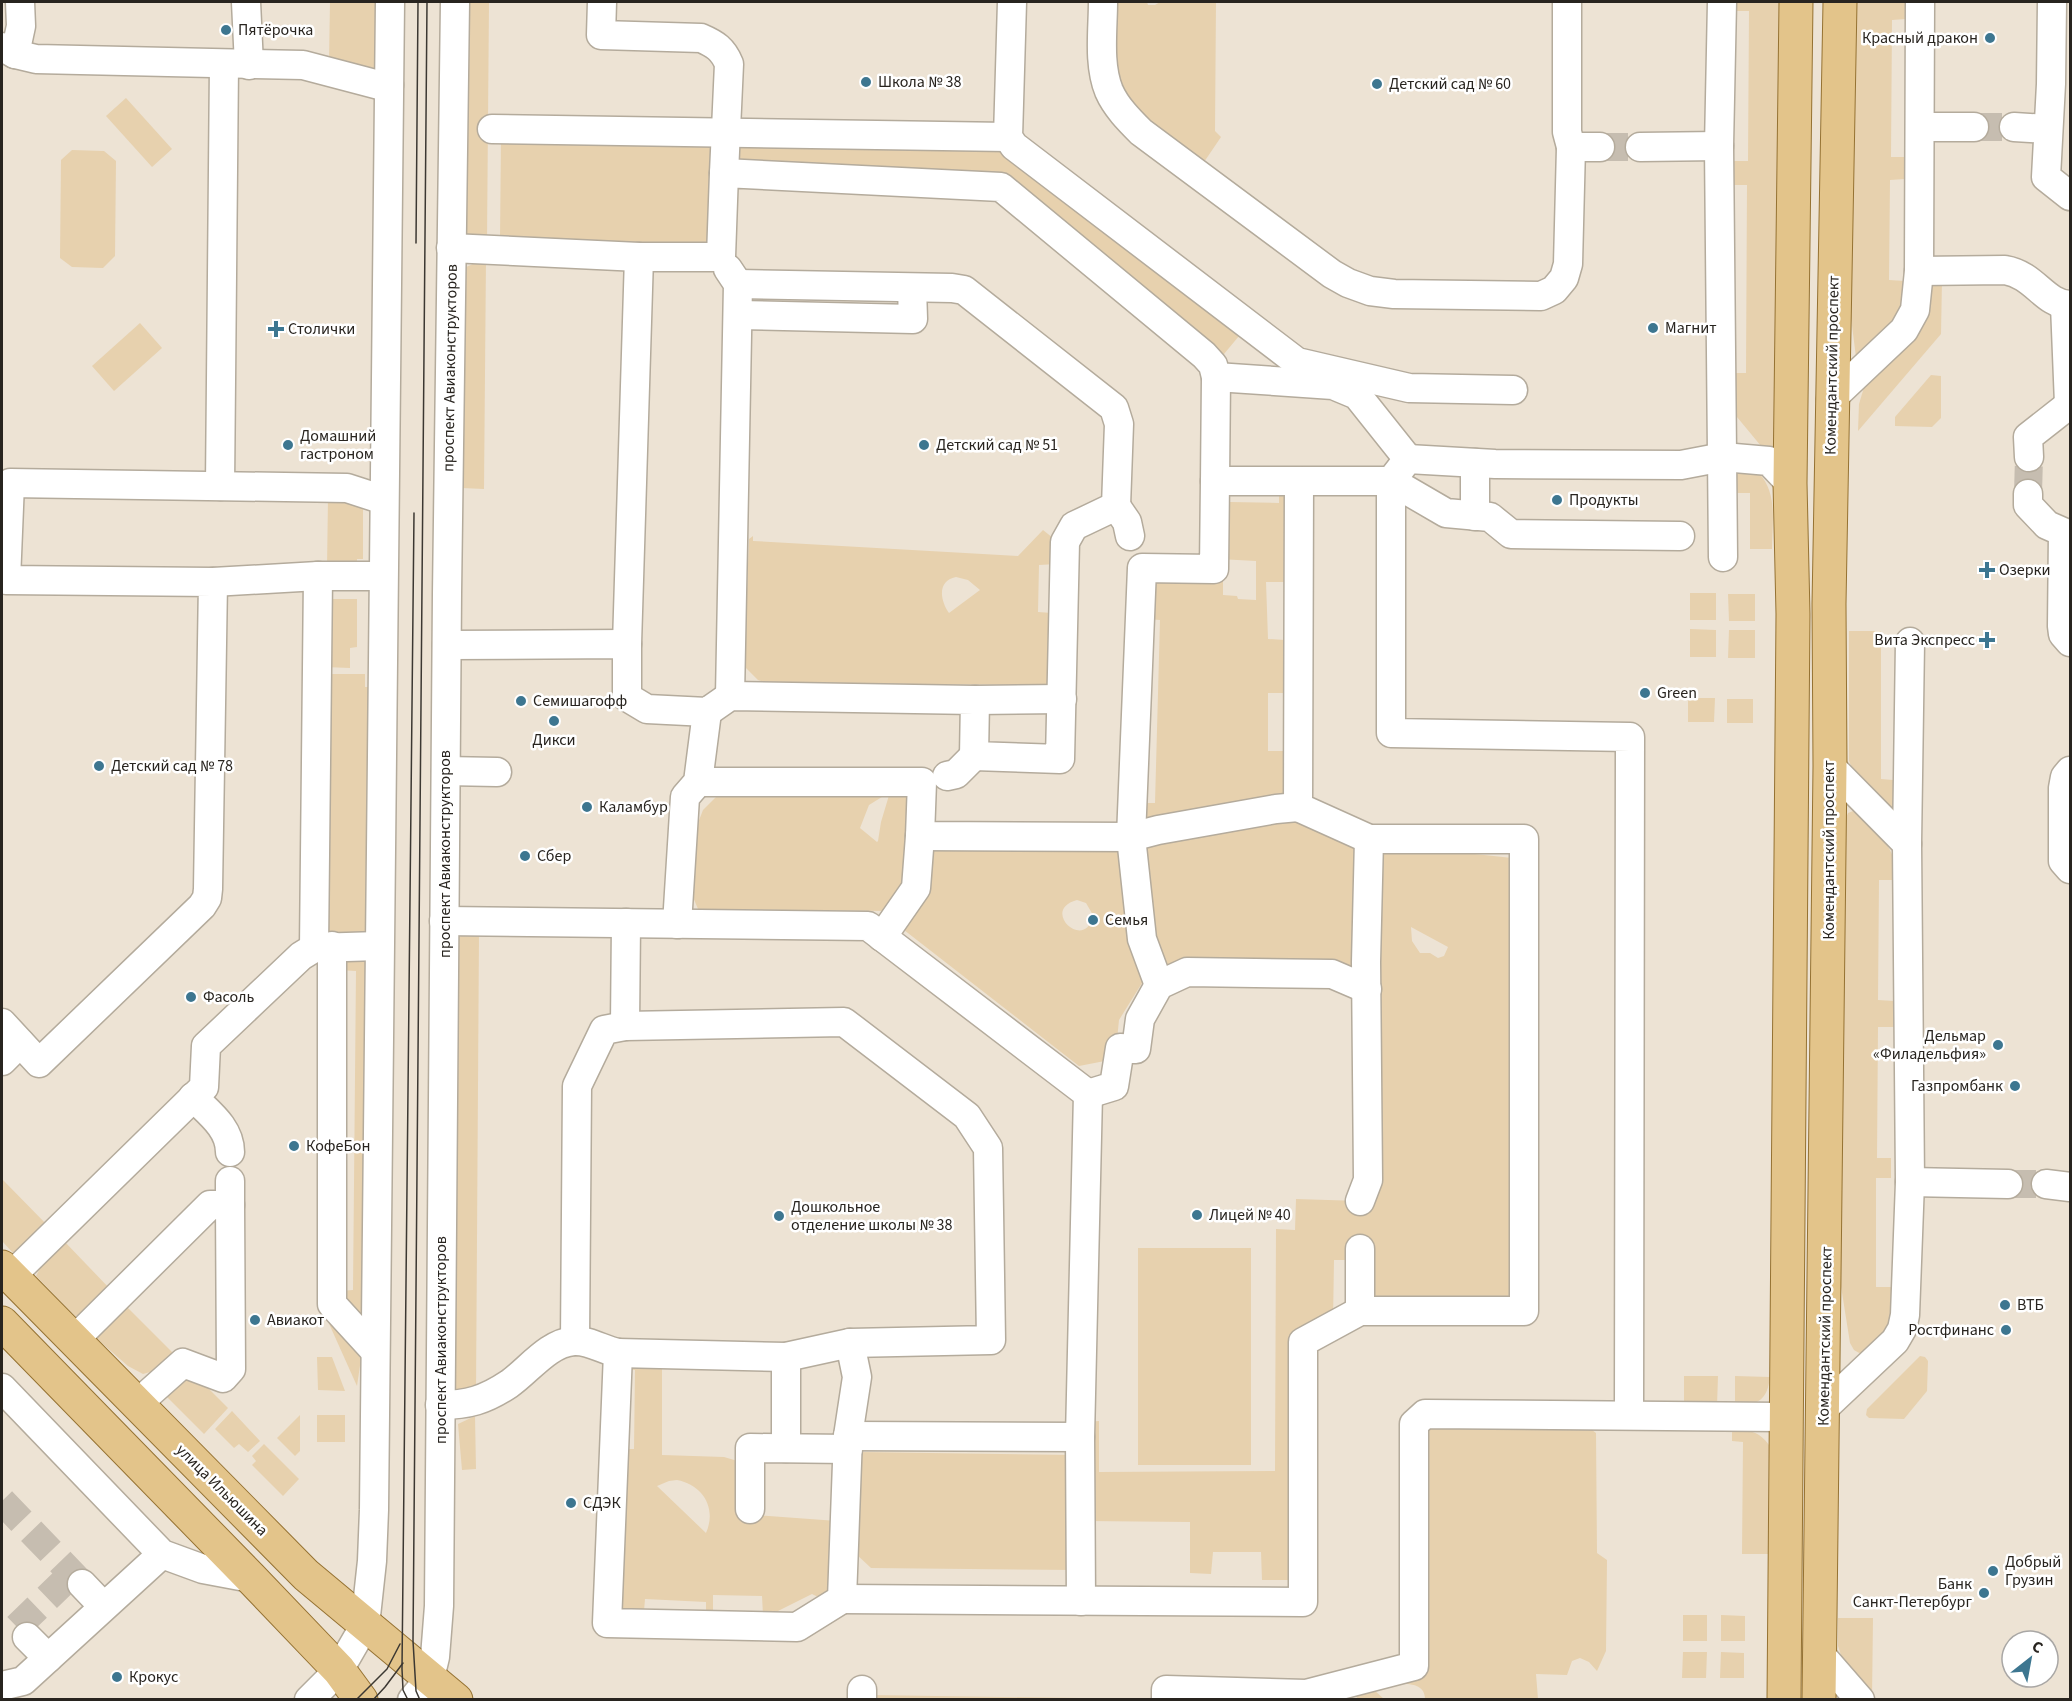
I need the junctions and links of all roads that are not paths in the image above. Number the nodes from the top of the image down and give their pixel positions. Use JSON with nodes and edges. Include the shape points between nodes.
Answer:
{"nodes":[{"id":1,"x":20,"y":2,"type":"edge"},
{"id":2,"x":246,"y":2,"type":"edge"},
{"id":3,"x":390,"y":2,"type":"edge"},
{"id":4,"x":455,"y":2,"type":"edge"},
{"id":5,"x":602,"y":2,"type":"edge"},
{"id":6,"x":1012,"y":2,"type":"edge"},
{"id":7,"x":1103,"y":2,"type":"edge"},
{"id":8,"x":1567,"y":2,"type":"edge"},
{"id":9,"x":1722,"y":2,"type":"edge"},
{"id":10,"x":1796,"y":2,"type":"edge"},
{"id":11,"x":1840,"y":2,"type":"edge"},
{"id":12,"x":1920,"y":2,"type":"edge"},
{"id":13,"x":2052,"y":2,"type":"edge"},
{"id":14,"x":8,"y":50,"type":"edge"},
{"id":15,"x":236,"y":65,"type":"junction"},
{"id":16,"x":2061,"y":84,"type":"edge"},
{"id":17,"x":389,"y":85,"type":"junction"},
{"id":18,"x":1920,"y":127,"type":"junction"},
{"id":19,"x":1974,"y":127,"type":"tunnel mouth"},
{"id":20,"x":2014,"y":127,"type":"tunnel mouth"},
{"id":21,"x":492,"y":129,"type":"dead end"},
{"id":22,"x":2048,"y":129,"type":"junction"},
{"id":23,"x":726,"y":132,"type":"junction"},
{"id":24,"x":1008,"y":137,"type":"junction"},
{"id":25,"x":1719,"y":146,"type":"junction"},
{"id":26,"x":1571,"y":147,"type":"junction"},
{"id":27,"x":1600,"y":147,"type":"tunnel mouth"},
{"id":28,"x":1640,"y":147,"type":"tunnel mouth"},
{"id":29,"x":724,"y":173,"type":"junction"},
{"id":30,"x":2070,"y":196,"type":"edge"},
{"id":31,"x":451,"y":248,"type":"junction"},
{"id":32,"x":639,"y":257,"type":"junction"},
{"id":33,"x":721,"y":257,"type":"junction"},
{"id":34,"x":1919,"y":271,"type":"junction"},
{"id":35,"x":738,"y":284,"type":"junction"},
{"id":36,"x":912,"y":288,"type":"junction"},
{"id":37,"x":2068,"y":305,"type":"edge"},
{"id":38,"x":738,"y":315,"type":"junction"},
{"id":39,"x":1216,"y":377,"type":"junction"},
{"id":40,"x":1513,"y":390,"type":"dead end"},
{"id":41,"x":1831,"y":399,"type":"junction"},
{"id":42,"x":2070,"y":405,"type":"edge"},
{"id":43,"x":2029,"y":457,"type":"tunnel mouth"},
{"id":44,"x":1723,"y":458,"type":"junction"},
{"id":45,"x":1475,"y":463,"type":"junction"},
{"id":46,"x":1399,"y":470,"type":"junction"},
{"id":47,"x":6,"y":474,"type":"edge"},
{"id":48,"x":1215,"y":481,"type":"junction"},
{"id":49,"x":1299,"y":482,"type":"junction"},
{"id":50,"x":1790,"y":483,"type":"junction"},
{"id":51,"x":220,"y":486,"type":"junction"},
{"id":52,"x":2028,"y":494,"type":"tunnel mouth"},
{"id":53,"x":384,"y":500,"type":"junction"},
{"id":54,"x":1116,"y":506,"type":"junction"},
{"id":55,"x":1475,"y":516,"type":"junction"},
{"id":56,"x":2067,"y":532,"type":"edge"},
{"id":57,"x":1680,"y":536,"type":"dead end"},
{"id":58,"x":1135,"y":549,"type":"junction"},
{"id":59,"x":1722,"y":556,"type":"dead end"},
{"id":60,"x":318,"y":576,"type":"junction"},
{"id":61,"x":383,"y":576,"type":"junction"},
{"id":62,"x":4,"y":582,"type":"edge"},
{"id":63,"x":213,"y":582,"type":"junction"},
{"id":64,"x":2066,"y":593,"type":"edge"},
{"id":65,"x":1910,"y":642,"type":"dead end"},
{"id":66,"x":2070,"y":642,"type":"edge"},
{"id":67,"x":627,"y":644,"type":"junction"},
{"id":68,"x":447,"y":645,"type":"junction"},
{"id":69,"x":1062,"y":699,"type":"junction"},
{"id":70,"x":975,"y":700,"type":"junction"},
{"id":71,"x":719,"y":704,"type":"junction"},
{"id":72,"x":974,"y":756,"type":"junction"},
{"id":73,"x":1830,"y":766,"type":"junction"},
{"id":74,"x":446,"y":771,"type":"junction"},
{"id":75,"x":2070,"y":771,"type":"edge"},
{"id":76,"x":497,"y":772,"type":"dead end"},
{"id":77,"x":936,"y":779,"type":"junction"},
{"id":78,"x":698,"y":782,"type":"junction"},
{"id":79,"x":1298,"y":807,"type":"junction"},
{"id":80,"x":920,"y":836,"type":"junction"},
{"id":81,"x":1131,"y":837,"type":"junction"},
{"id":82,"x":1369,"y":839,"type":"junction"},
{"id":83,"x":1907,"y":844,"type":"junction"},
{"id":84,"x":2070,"y":869,"type":"edge"},
{"id":85,"x":444,"y":921,"type":"junction"},
{"id":86,"x":626,"y":924,"type":"junction"},
{"id":87,"x":677,"y":924,"type":"junction"},
{"id":88,"x":882,"y":937,"type":"junction"},
{"id":89,"x":380,"y":946,"type":"junction"},
{"id":90,"x":323,"y":947,"type":"junction"},
{"id":91,"x":1159,"y":985,"type":"junction"},
{"id":92,"x":1367,"y":989,"type":"junction"},
{"id":93,"x":625,"y":1026,"type":"junction"},
{"id":94,"x":8,"y":1042,"type":"edge"},
{"id":95,"x":1088,"y":1094,"type":"junction"},
{"id":96,"x":193,"y":1098,"type":"junction"},
{"id":97,"x":230,"y":1152,"type":"dead end"},
{"id":98,"x":1910,"y":1182,"type":"junction"},
{"id":99,"x":2007,"y":1184,"type":"tunnel mouth"},
{"id":100,"x":225,"y":1197,"type":"junction"},
{"id":101,"x":1360,"y":1201,"type":"dead end"},
{"id":102,"x":212,"y":1245,"type":"dead end"},
{"id":103,"x":1360,"y":1249,"type":"dead end"},
{"id":104,"x":6,"y":1271,"type":"edge"},
{"id":105,"x":1359,"y":1311,"type":"junction"},
{"id":106,"x":2,"y":1323,"type":"edge"},
{"id":107,"x":74,"y":1340,"type":"junction"},
{"id":108,"x":574,"y":1341,"type":"junction"},
{"id":109,"x":850,"y":1343,"type":"junction"},
{"id":110,"x":375,"y":1351,"type":"junction"},
{"id":111,"x":618,"y":1353,"type":"junction"},
{"id":112,"x":786,"y":1357,"type":"junction"},
{"id":113,"x":2,"y":1388,"type":"edge"},
{"id":114,"x":137,"y":1404,"type":"junction"},
{"id":115,"x":440,"y":1406,"type":"junction"},
{"id":116,"x":1824,"y":1408,"type":"junction"},
{"id":117,"x":1629,"y":1415,"type":"junction"},
{"id":118,"x":1787,"y":1417,"type":"junction"},
{"id":119,"x":1080,"y":1437,"type":"junction"},
{"id":120,"x":848,"y":1442,"type":"junction"},
{"id":121,"x":786,"y":1448,"type":"junction"},
{"id":122,"x":750,"y":1509,"type":"dead end"},
{"id":123,"x":162,"y":1554,"type":"junction"},
{"id":124,"x":252,"y":1578,"type":"junction"},
{"id":125,"x":82,"y":1584,"type":"tunnel mouth"},
{"id":126,"x":842,"y":1599,"type":"junction"},
{"id":127,"x":1082,"y":1601,"type":"junction"},
{"id":128,"x":103,"y":1606,"type":"junction"},
{"id":129,"x":365,"y":1625,"type":"junction"},
{"id":130,"x":27,"y":1637,"type":"dead end"},
{"id":131,"x":1820,"y":1654,"type":"junction"},
{"id":132,"x":48,"y":1658,"type":"junction"},
{"id":133,"x":339,"y":1670,"type":"junction"},
{"id":134,"x":2,"y":1685,"type":"edge"},
{"id":135,"x":421,"y":1689,"type":"edge"},
{"id":136,"x":309,"y":1700,"type":"edge"},
{"id":137,"x":361,"y":1700,"type":"edge"},
{"id":138,"x":456,"y":1700,"type":"edge"},
{"id":139,"x":1166,"y":1700,"type":"edge"},
{"id":140,"x":1784,"y":1700,"type":"edge"},
{"id":141,"x":1820,"y":1700,"type":"edge"},
{"id":142,"x":1860,"y":1700,"type":"edge"}],
"edges":[{"from":1,"to":14,"type":"street","via":[[21,26]]},
{"from":2,"to":15,"type":"street"},
{"from":3,"to":17,"type":"street"},
{"from":4,"to":31,"type":"street","name":"проспект Авиаконструкторов"},
{"from":5,"to":23,"type":"street","via":[[602,35],[701,38],[724,51],[729,64]]},
{"from":6,"to":24,"type":"street"},
{"from":7,"to":26,"type":"street","via":[[1104,70],[1109,91],[1122,112],[1141,132],[1332,274],[1370,291],[1541,296],[1554,290],[1564,278],[1568,264]]},
{"from":8,"to":26,"type":"street","via":[[1567,132]]},
{"from":9,"to":25,"type":"street"},
{"from":10,"to":50,"type":"main road"},
{"from":11,"to":41,"type":"main road","name":"Комендантский проспект"},
{"from":12,"to":18,"type":"street"},
{"from":13,"to":16,"type":"street"},
{"from":14,"to":15,"type":"street","via":[[36,59]]},
{"from":15,"to":17,"type":"street","via":[[303,65]]},
{"from":15,"to":51,"type":"street"},
{"from":16,"to":22,"type":"street"},
{"from":17,"to":53,"type":"street"},
{"from":18,"to":19,"type":"street"},
{"from":18,"to":34,"type":"street"},
{"from":20,"to":22,"type":"street"},
{"from":21,"to":23,"type":"street"},
{"from":22,"to":30,"type":"street","via":[[2046,177]]},
{"from":23,"to":24,"type":"street"},
{"from":23,"to":29,"type":"street"},
{"from":24,"to":40,"type":"street","via":[[1014,146],[1297,362],[1409,388]]},
{"from":25,"to":28,"type":"street"},
{"from":25,"to":44,"type":"street"},
{"from":26,"to":27,"type":"street"},
{"from":29,"to":33,"type":"street"},
{"from":29,"to":39,"type":"street","via":[[1000,187],[1204,355],[1213,365]]},
{"from":31,"to":32,"type":"street"},
{"from":31,"to":68,"type":"street","name":"проспект Авиаконструкторов"},
{"from":32,"to":33,"type":"street"},
{"from":32,"to":67,"type":"street"},
{"from":33,"to":35,"type":"street"},
{"from":34,"to":37,"type":"street","via":[[2018,272],[2046,296]]},
{"from":34,"to":41,"type":"street","via":[[1916,310],[1904,330]]},
{"from":35,"to":36,"type":"street"},
{"from":35,"to":38,"type":"street"},
{"from":36,"to":38,"type":"street","via":[[913,319]]},
{"from":36,"to":54,"type":"street","via":[[964,290],[1114,408],[1119,424]]},
{"from":37,"to":42,"type":"street"},
{"from":38,"to":71,"type":"street"},
{"from":39,"to":46,"type":"street","via":[[1333,385],[1357,395]]},
{"from":39,"to":48,"type":"street"},
{"from":41,"to":73,"type":"main road","name":"Комендантский проспект"},
{"from":42,"to":43,"type":"street","via":[[2028,437]]},
{"from":44,"to":45,"type":"street","via":[[1681,465]]},
{"from":44,"to":50,"type":"street","via":[[1769,461]]},
{"from":44,"to":59,"type":"street"},
{"from":45,"to":46,"type":"street"},
{"from":45,"to":55,"type":"street"},
{"from":46,"to":49,"type":"street"},
{"from":46,"to":55,"type":"street","via":[[1446,513]]},
{"from":46,"to":117,"type":"street","via":[[1391,733],[1630,737]]},
{"from":47,"to":51,"type":"street"},
{"from":47,"to":62,"type":"street"},
{"from":48,"to":49,"type":"street"},
{"from":48,"to":58,"type":"street","via":[[1225,573]]},
{"from":49,"to":79,"type":"street"},
{"from":50,"to":118,"type":"main road","via":[[1793,614]]},
{"from":51,"to":53,"type":"street","via":[[347,488]]},
{"from":52,"to":56,"type":"street","via":[[2028,505],[2047,525]]},
{"from":53,"to":61,"type":"street"},
{"from":54,"to":58,"type":"street","via":[[1127,522]]},
{"from":54,"to":69,"type":"street","via":[[1074,526],[1065,542]]},
{"from":55,"to":57,"type":"street","via":[[1490,517],[1511,534]]},
{"from":56,"to":64,"type":"street"},
{"from":58,"to":81,"type":"street"},
{"from":60,"to":61,"type":"street"},
{"from":60,"to":63,"type":"street"},
{"from":60,"to":90,"type":"street"},
{"from":61,"to":89,"type":"street"},
{"from":62,"to":63,"type":"street"},
{"from":63,"to":94,"type":"street","via":[[207,898],[39,1063]]},
{"from":64,"to":66,"type":"street","via":[[2063,634]]},
{"from":65,"to":83,"type":"street"},
{"from":67,"to":68,"type":"street"},
{"from":67,"to":71,"type":"street","via":[[627,697],[647,709]]},
{"from":68,"to":74,"type":"street","name":"проспект Авиаконструкторов"},
{"from":69,"to":70,"type":"street"},
{"from":69,"to":72,"type":"street","via":[[1059,759]]},
{"from":70,"to":71,"type":"street"},
{"from":70,"to":72,"type":"street"},
{"from":71,"to":78,"type":"street"},
{"from":72,"to":77,"type":"street","via":[[956,774]]},
{"from":73,"to":83,"type":"street"},
{"from":73,"to":116,"type":"main road","name":"Комендантский проспект"},
{"from":74,"to":76,"type":"street"},
{"from":74,"to":85,"type":"street","name":"проспект Авиаконструкторов"},
{"from":75,"to":84,"type":"street","via":[[2063,788],[2063,861]]},
{"from":77,"to":78,"type":"street"},
{"from":77,"to":80,"type":"street"},
{"from":78,"to":87,"type":"street","via":[[685,797]]},
{"from":79,"to":81,"type":"street"},
{"from":79,"to":82,"type":"street"},
{"from":80,"to":81,"type":"street"},
{"from":80,"to":88,"type":"street","via":[[916,888]]},
{"from":81,"to":91,"type":"street","via":[[1142,939]]},
{"from":82,"to":92,"type":"street"},
{"from":82,"to":105,"type":"street","via":[[1524,839],[1524,1311]]},
{"from":83,"to":98,"type":"street"},
{"from":85,"to":86,"type":"street"},
{"from":85,"to":115,"type":"street","name":"проспект Авиаконструкторов"},
{"from":86,"to":87,"type":"street"},
{"from":86,"to":93,"type":"street"},
{"from":87,"to":88,"type":"street","via":[[867,926]]},
{"from":88,"to":95,"type":"street"},
{"from":89,"to":90,"type":"street"},
{"from":89,"to":110,"type":"street"},
{"from":90,"to":96,"type":"street","via":[[301,956],[206,1046],[204,1087]]},
{"from":90,"to":110,"type":"street","via":[[332,1304]]},
{"from":91,"to":92,"type":"street","via":[[1187,972],[1332,974]]},
{"from":91,"to":95,"type":"street","via":[[1140,1019],[1136,1049],[1120,1048],[1114,1086]]},
{"from":92,"to":101,"type":"street","via":[[1368,1180]]},
{"from":93,"to":108,"type":"street","via":[[604,1030],[577,1086]]},
{"from":93,"to":109,"type":"street","via":[[844,1022],[967,1116],[988,1148],[991,1340]]},
{"from":95,"to":119,"type":"street"},
{"from":96,"to":97,"type":"street","via":[[222,1127],[230,1142]]},
{"from":96,"to":104,"type":"street"},
{"from":98,"to":99,"type":"street"},
{"from":98,"to":116,"type":"street","via":[[1902,1329],[1895,1341]]},
{"from":100,"to":102,"type":"street"},
{"from":100,"to":107,"type":"street","via":[[210,1205]]},
{"from":100,"to":114,"type":"street","via":[[231,1369],[223,1378],[183,1363]]},
{"from":103,"to":105,"type":"street"},
{"from":104,"to":107,"type":"main road","name":"улица Ильюшина"},
{"from":105,"to":127,"type":"street","via":[[1303,1342],[1303,1602]]},
{"from":106,"to":124,"type":"main road"},
{"from":107,"to":114,"type":"main road","name":"улица Ильюшина"},
{"from":108,"to":111,"type":"street"},
{"from":108,"to":115,"type":"street","via":[[561,1344],[483,1399]]},
{"from":109,"to":112,"type":"street"},
{"from":109,"to":120,"type":"street","via":[[857,1377]]},
{"from":110,"to":129,"type":"street","via":[[374,1510]]},
{"from":111,"to":112,"type":"street"},
{"from":111,"to":126,"type":"street","via":[[606,1623],[797,1627]]},
{"from":112,"to":121,"type":"street"},
{"from":113,"to":123,"type":"street"},
{"from":114,"to":129,"type":"main road","name":"улица Ильюшина","via":[[306,1575]]},
{"from":115,"to":135,"type":"street","name":"проспект Авиаконструкторов","via":[[439,1606],[435,1657]]},
{"from":116,"to":131,"type":"main road","name":"Комендантский проспект"},
{"from":117,"to":118,"type":"street"},
{"from":117,"to":139,"type":"street","via":[[1425,1414],[1414,1424],[1414,1666],[1306,1694],[1167,1690]]},
{"from":118,"to":140,"type":"main road"},
{"from":119,"to":120,"type":"street"},
{"from":119,"to":127,"type":"street"},
{"from":120,"to":121,"type":"street"},
{"from":120,"to":126,"type":"street"},
{"from":121,"to":122,"type":"street","via":[[750,1448]]},
{"from":123,"to":124,"type":"street","via":[[204,1569]]},
{"from":123,"to":128,"type":"street"},
{"from":124,"to":133,"type":"main road"},
{"from":125,"to":128,"type":"street"},
{"from":126,"to":127,"type":"street"},
{"from":128,"to":132,"type":"street"},
{"from":129,"to":133,"type":"street"},
{"from":129,"to":135,"type":"main road","name":"улица Ильюшина"},
{"from":130,"to":132,"type":"street"},
{"from":131,"to":141,"type":"main road","name":"Комендантский проспект"},
{"from":131,"to":142,"type":"street"},
{"from":132,"to":134,"type":"street","via":[[23,1681]]},
{"from":133,"to":136,"type":"street"},
{"from":133,"to":137,"type":"main road"},
{"from":135,"to":138,"type":"main road","name":"улица Ильюшина"}]}
